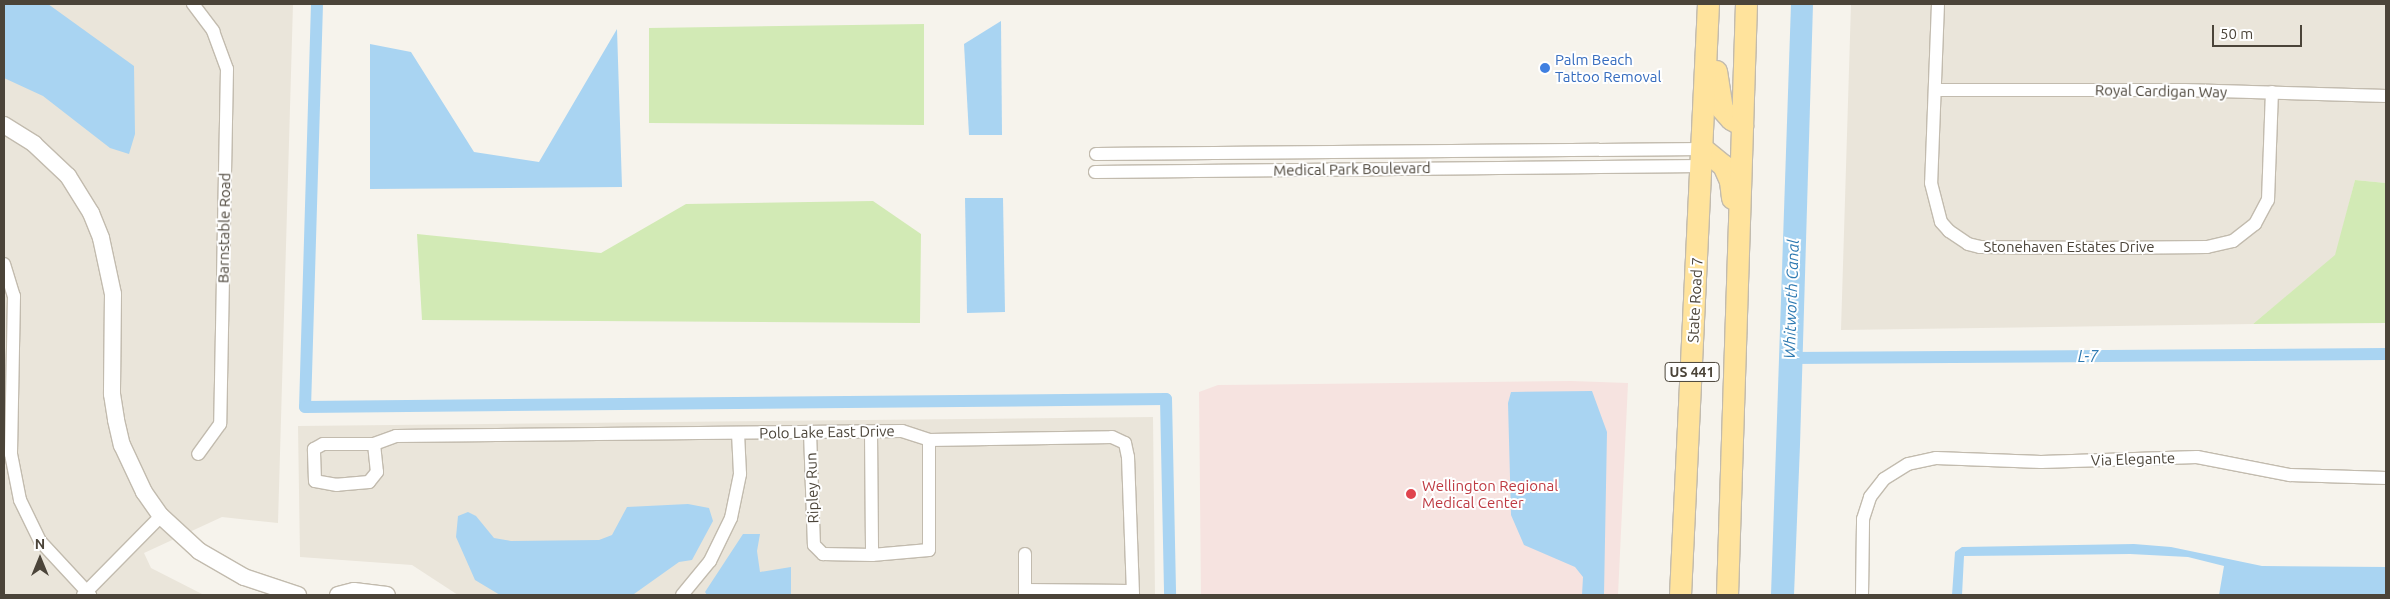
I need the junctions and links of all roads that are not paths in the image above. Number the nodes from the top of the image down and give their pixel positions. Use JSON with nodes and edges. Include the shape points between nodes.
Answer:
{"nodes":[{"id":1,"x":193,"y":4,"type":"edge"},
{"id":2,"x":1709,"y":4,"type":"edge"},
{"id":3,"x":1746,"y":4,"type":"edge"},
{"id":4,"x":1938,"y":4,"type":"edge"},
{"id":5,"x":1935,"y":90,"type":"junction"},
{"id":6,"x":2272,"y":92,"type":"junction"},
{"id":7,"x":2386,"y":96,"type":"edge"},
{"id":8,"x":4,"y":125,"type":"edge"},
{"id":9,"x":1742,"y":125,"type":"junction"},
{"id":10,"x":1608,"y":149,"type":"junction"},
{"id":11,"x":1096,"y":154,"type":"dead end"},
{"id":12,"x":1703,"y":158,"type":"junction"},
{"id":13,"x":1608,"y":167,"type":"junction"},
{"id":14,"x":1096,"y":172,"type":"dead end"},
{"id":15,"x":1738,"y":255,"type":"junction"},
{"id":16,"x":4,"y":264,"type":"edge"},
{"id":17,"x":810,"y":432,"type":"junction"},
{"id":18,"x":871,"y":432,"type":"junction"},
{"id":19,"x":738,"y":433,"type":"junction"},
{"id":20,"x":929,"y":440,"type":"junction"},
{"id":21,"x":374,"y":444,"type":"junction"},
{"id":22,"x":198,"y":454,"type":"dead end"},
{"id":23,"x":2386,"y":478,"type":"edge"},
{"id":24,"x":161,"y":516,"type":"junction"},
{"id":25,"x":1025,"y":554,"type":"dead end"},
{"id":26,"x":872,"y":555,"type":"junction"},
{"id":27,"x":1025,"y":593,"type":"edge"},
{"id":28,"x":1132,"y":593,"type":"edge"},
{"id":29,"x":87,"y":594,"type":"edge"},
{"id":30,"x":298,"y":595,"type":"edge"},
{"id":31,"x":338,"y":595,"type":"edge"},
{"id":32,"x":387,"y":595,"type":"edge"},
{"id":33,"x":682,"y":595,"type":"edge"},
{"id":34,"x":1680,"y":595,"type":"edge"},
{"id":35,"x":1727,"y":595,"type":"edge"},
{"id":36,"x":1862,"y":595,"type":"edge"}],
"edges":[{"from":1,"to":22,"type":"street","name":"Barnstable Road","via":[[213,31],[227,68],[220,424]]},
{"from":2,"to":9,"type":"main road","via":[[1722,109]]},
{"from":2,"to":12,"type":"main road","name":"State Road 7","number":"US 441"},
{"from":3,"to":9,"type":"main road","number":"US 441"},
{"from":4,"to":5,"type":"street","name":"Stonehaven Estates Drive"},
{"from":5,"to":6,"type":"street","name":"Royal Cardigan Way"},
{"from":5,"to":6,"type":"street","name":"Stonehaven Estates Drive","via":[[1931,183],[1936,211],[1948,232],[1980,247],[2099,248],[2207,247],[2233,241],[2255,224],[2268,200]]},
{"from":6,"to":7,"type":"street","name":"Royal Cardigan Way"},
{"from":8,"to":24,"type":"street","via":[[34,144],[68,176],[91,213],[101,238],[113,294],[112,394],[116,420],[132,470]]},
{"from":9,"to":15,"type":"main road","number":"US 441"},
{"from":10,"to":11,"type":"street","name":"Medical Park Boulevard"},
{"from":10,"to":12,"type":"street","name":"Medical Park Boulevard"},
{"from":10,"to":13,"type":"street"},
{"from":12,"to":13,"type":"street","name":"Medical Park Boulevard"},
{"from":12,"to":15,"type":"main road","via":[[1723,165],[1730,181]]},
{"from":12,"to":34,"type":"main road","name":"State Road 7","number":"US 441"},
{"from":13,"to":14,"type":"street","name":"Medical Park Boulevard"},
{"from":15,"to":35,"type":"main road","number":"US 441"},
{"from":16,"to":29,"type":"street","via":[[14,296],[11,454],[20,500],[40,541]]},
{"from":17,"to":18,"type":"street","name":"Polo Lake East Drive"},
{"from":17,"to":19,"type":"street","name":"Polo Lake East Drive"},
{"from":17,"to":26,"type":"street","name":"Ripley Run","via":[[814,545],[824,554]]},
{"from":18,"to":20,"type":"street","name":"Polo Lake East Drive","via":[[902,431]]},
{"from":18,"to":26,"type":"street"},
{"from":19,"to":21,"type":"street","name":"Polo Lake East Drive","via":[[396,436]]},
{"from":19,"to":33,"type":"street","via":[[740,474],[731,518],[710,562]]},
{"from":20,"to":26,"type":"street","via":[[929,550]]},
{"from":20,"to":28,"type":"street","name":"Polo Lake East Drive","via":[[1112,437],[1125,443]]},
{"from":21,"to":21,"type":"street","name":"Polo Lake East Drive","via":[[377,472],[369,482],[337,485],[315,481],[314,449],[322,444]]},
{"from":23,"to":36,"type":"street","name":"Via Elegante","via":[[2290,475],[2197,457],[2041,462],[1936,458],[1908,464],[1884,479],[1870,497],[1864,519]]},
{"from":24,"to":29,"type":"street"},
{"from":24,"to":30,"type":"street","via":[[179,535],[218,564],[268,587]]},
{"from":25,"to":27,"type":"street"},
{"from":27,"to":28,"type":"street"},
{"from":31,"to":32,"type":"street","via":[[354,591]]}]}
